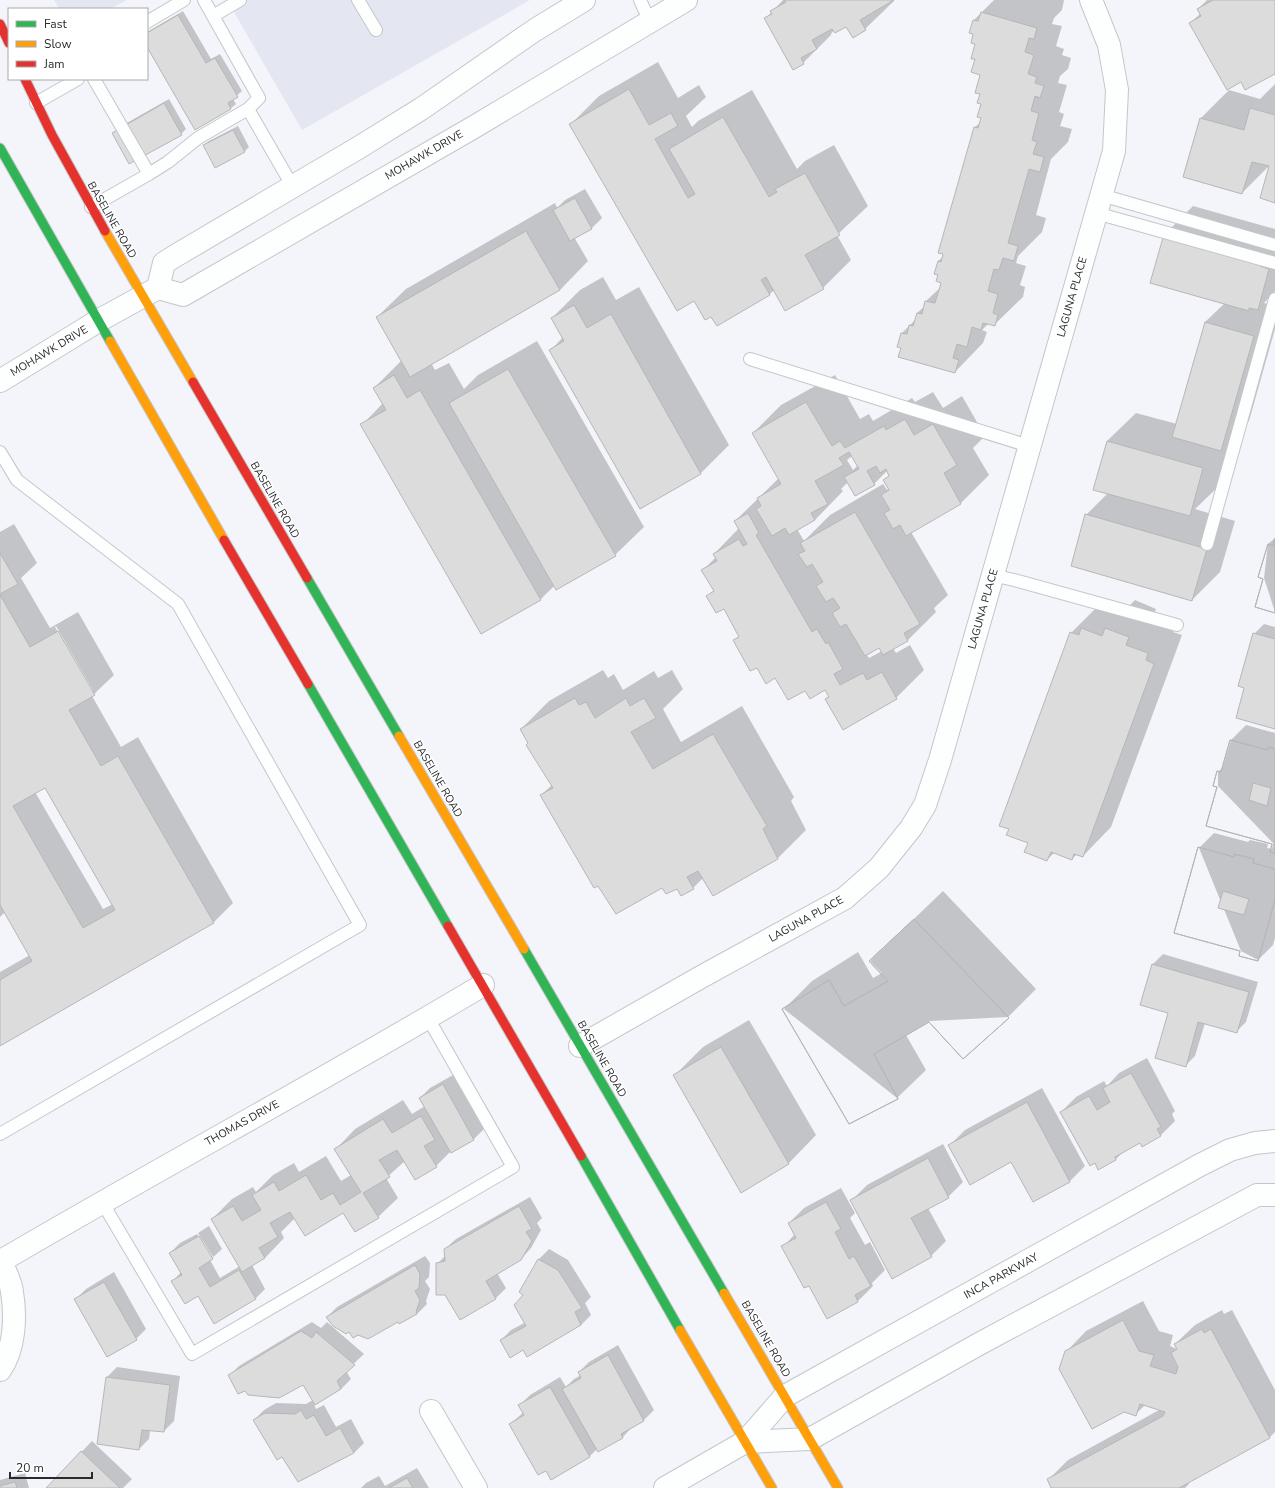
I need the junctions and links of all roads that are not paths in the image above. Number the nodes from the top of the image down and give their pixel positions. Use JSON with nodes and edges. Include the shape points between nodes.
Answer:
{"nodes":[{"id":1,"x":184,"y":0,"type":"edge"},
{"id":2,"x":204,"y":0,"type":"edge"},
{"id":3,"x":240,"y":0,"type":"edge"},
{"id":4,"x":358,"y":0,"type":"edge"},
{"id":5,"x":584,"y":0,"type":"edge"},
{"id":6,"x":640,"y":0,"type":"edge"},
{"id":7,"x":686,"y":0,"type":"edge"},
{"id":8,"x":1091,"y":0,"type":"edge"},
{"id":9,"x":213,"y":16,"type":"junction"},
{"id":10,"x":148,"y":21,"type":"edge"},
{"id":11,"x":650,"y":22,"type":"junction"},
{"id":12,"x":0,"y":24,"type":"edge"},
{"id":13,"x":376,"y":30,"type":"dead end"},
{"id":14,"x":8,"y":41,"type":"edge"},
{"id":15,"x":25,"y":80,"type":"edge"},
{"id":16,"x":76,"y":80,"type":"edge"},
{"id":17,"x":95,"y":80,"type":"edge"},
{"id":18,"x":36,"y":103,"type":"junction"},
{"id":19,"x":248,"y":109,"type":"junction"},
{"id":20,"x":0,"y":148,"type":"edge"},
{"id":21,"x":149,"y":174,"type":"junction"},
{"id":22,"x":293,"y":186,"type":"junction"},
{"id":23,"x":1098,"y":204,"type":"junction"},
{"id":24,"x":91,"y":207,"type":"junction"},
{"id":25,"x":1275,"y":245,"type":"edge"},
{"id":26,"x":1275,"y":263,"type":"edge"},
{"id":27,"x":151,"y":292,"type":"junction"},
{"id":28,"x":1275,"y":299,"type":"edge"},
{"id":29,"x":98,"y":321,"type":"junction"},
{"id":30,"x":750,"y":359,"type":"dead end"},
{"id":31,"x":0,"y":381,"type":"edge"},
{"id":32,"x":1030,"y":446,"type":"junction"},
{"id":33,"x":0,"y":452,"type":"edge"},
{"id":34,"x":1207,"y":544,"type":"dead end"},
{"id":35,"x":992,"y":575,"type":"junction"},
{"id":36,"x":1177,"y":625,"type":"dead end"},
{"id":37,"x":483,"y":985,"type":"junction"},
{"id":38,"x":428,"y":1018,"type":"junction"},
{"id":39,"x":580,"y":1046,"type":"junction"},
{"id":40,"x":0,"y":1134,"type":"edge"},
{"id":41,"x":1275,"y":1141,"type":"edge"},
{"id":42,"x":1275,"y":1195,"type":"edge"},
{"id":43,"x":102,"y":1202,"type":"junction"},
{"id":44,"x":0,"y":1260,"type":"edge"},
{"id":45,"x":0,"y":1370,"type":"edge"},
{"id":46,"x":785,"y":1396,"type":"junction"},
{"id":47,"x":431,"y":1411,"type":"dead end"},
{"id":48,"x":810,"y":1439,"type":"junction"},
{"id":49,"x":745,"y":1442,"type":"junction"},
{"id":50,"x":476,"y":1488,"type":"edge"},
{"id":51,"x":665,"y":1488,"type":"edge"},
{"id":52,"x":772,"y":1488,"type":"edge"},
{"id":53,"x":838,"y":1488,"type":"edge"}],
"edges":[{"from":1,"to":10,"type":"lane"},
{"from":2,"to":9,"type":"lane"},
{"from":3,"to":9,"type":"lane"},
{"from":4,"to":13,"type":"lane"},
{"from":5,"to":22,"type":"street","via":[[535,30],[421,109]]},
{"from":6,"to":11,"type":"lane"},
{"from":7,"to":11,"type":"street","name":"MOHAWK DRIVE"},
{"from":8,"to":23,"type":"street","name":"LAGUNA PLACE","via":[[1109,45],[1117,90],[1114,151]]},
{"from":9,"to":19,"type":"lane","via":[[259,98]]},
{"from":11,"to":27,"type":"street","name":"MOHAWK DRIVE","via":[[183,295]]},
{"from":12,"to":14,"type":"main road"},
{"from":15,"to":18,"type":"main road","name":"BASELINE ROAD"},
{"from":16,"to":18,"type":"lane"},
{"from":17,"to":21,"type":"lane"},
{"from":18,"to":24,"type":"main road","name":"BASELINE ROAD"},
{"from":19,"to":21,"type":"lane","via":[[198,138]]},
{"from":19,"to":22,"type":"lane"},
{"from":20,"to":29,"type":"main road"},
{"from":21,"to":24,"type":"lane"},
{"from":22,"to":27,"type":"street","via":[[164,263]]},
{"from":23,"to":25,"type":"lane"},
{"from":23,"to":26,"type":"lane"},
{"from":23,"to":32,"type":"street","name":"LAGUNA PLACE"},
{"from":24,"to":27,"type":"main road","name":"BASELINE ROAD"},
{"from":27,"to":29,"type":"street","name":"MOHAWK DRIVE"},
{"from":27,"to":39,"type":"main road","name":"BASELINE ROAD","via":[[173,350]]},
{"from":28,"to":34,"type":"lane"},
{"from":29,"to":31,"type":"street","name":"MOHAWK DRIVE"},
{"from":29,"to":37,"type":"main road"},
{"from":30,"to":32,"type":"lane"},
{"from":32,"to":35,"type":"street","name":"LAGUNA PLACE"},
{"from":33,"to":40,"type":"lane","via":[[16,480],[178,604],[360,925]]},
{"from":35,"to":36,"type":"lane"},
{"from":35,"to":39,"type":"street","name":"LAGUNA PLACE","via":[[925,805],[879,868],[845,898]]},
{"from":37,"to":38,"type":"street","name":"THOMAS DRIVE"},
{"from":37,"to":49,"type":"main road"},
{"from":38,"to":43,"type":"street","name":"THOMAS DRIVE"},
{"from":38,"to":43,"type":"lane","via":[[513,1167],[192,1354]]},
{"from":39,"to":46,"type":"main road","name":"BASELINE ROAD"},
{"from":41,"to":46,"type":"street","name":"INCA PARKWAY","via":[[1255,1142],[1236,1148],[1200,1165]]},
{"from":42,"to":48,"type":"street","name":"INCA PARKWAY","via":[[1257,1195],[979,1344]]},
{"from":43,"to":44,"type":"street","name":"THOMAS DRIVE"},
{"from":44,"to":45,"type":"street","via":[[12,1291],[14,1333],[5,1363]]},
{"from":46,"to":48,"type":"main road","name":"BASELINE ROAD"},
{"from":46,"to":49,"type":"street","name":"INCA PARKWAY"},
{"from":47,"to":50,"type":"street"},
{"from":48,"to":49,"type":"street","name":"INCA PARKWAY"},
{"from":48,"to":53,"type":"main road","name":"BASELINE ROAD"},
{"from":49,"to":51,"type":"street","name":"INCA PARKWAY"},
{"from":49,"to":52,"type":"main road"}]}
